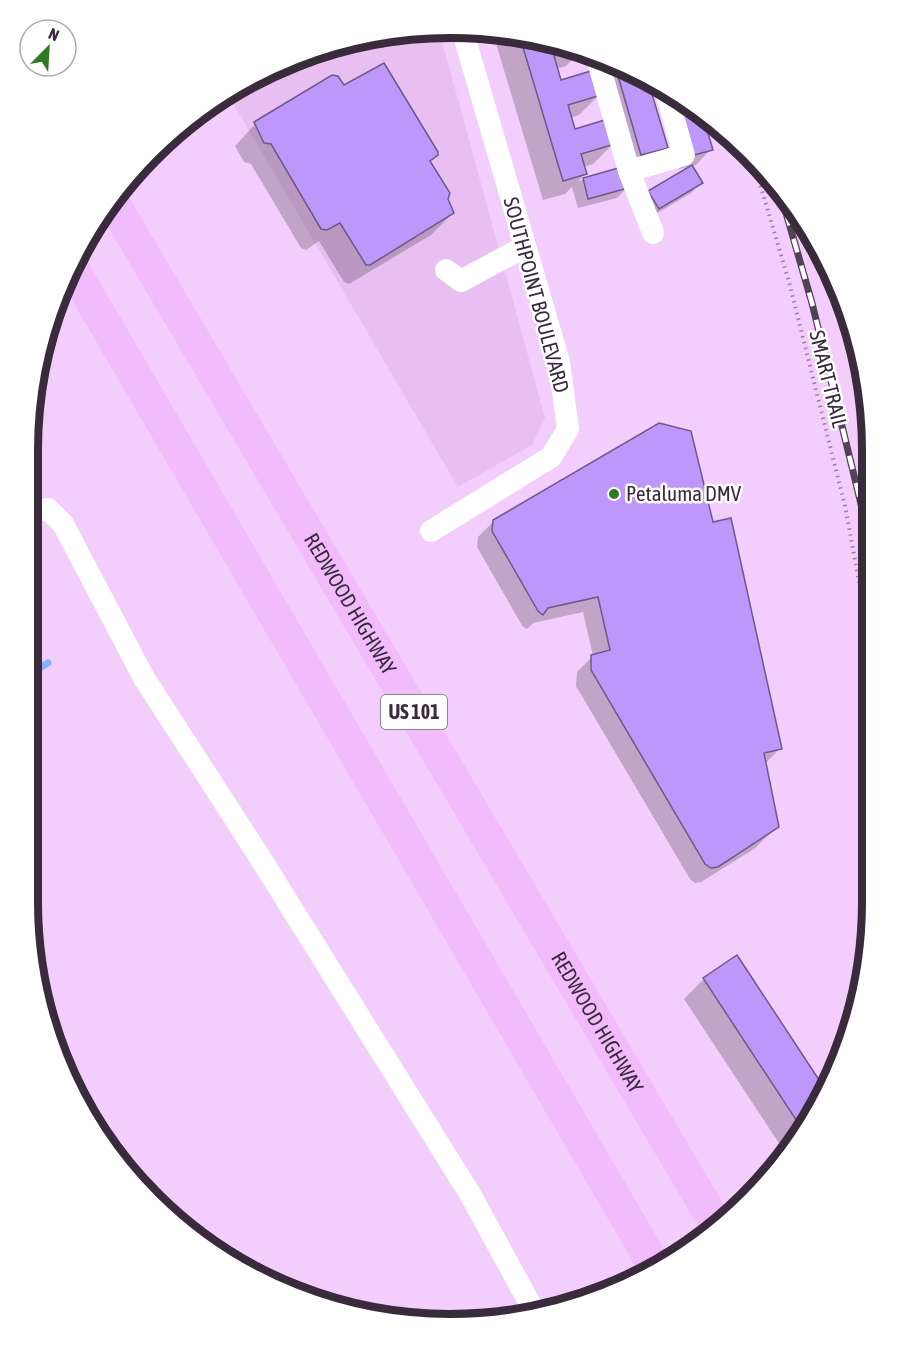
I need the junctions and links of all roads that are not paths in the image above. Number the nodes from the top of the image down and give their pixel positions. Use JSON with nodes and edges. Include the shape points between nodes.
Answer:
{"nodes":[{"id":1,"x":465,"y":38,"type":"edge"},
{"id":2,"x":599,"y":65,"type":"edge"},
{"id":3,"x":668,"y":101,"type":"edge"},
{"id":4,"x":628,"y":171,"type":"junction"},
{"id":5,"x":116,"y":208,"type":"edge"},
{"id":6,"x":654,"y":233,"type":"dead end"},
{"id":7,"x":524,"y":247,"type":"junction"},
{"id":8,"x":446,"y":270,"type":"dead end"},
{"id":9,"x":77,"y":275,"type":"edge"},
{"id":10,"x":38,"y":511,"type":"edge"},
{"id":11,"x":431,"y":531,"type":"dead end"},
{"id":12,"x":713,"y":1219,"type":"edge"},
{"id":13,"x":652,"y":1261,"type":"edge"},
{"id":14,"x":531,"y":1307,"type":"edge"}],
"edges":[{"from":1,"to":7,"type":"street","name":"SOUTHPOINT BOULEVARD"},
{"from":2,"to":4,"type":"street"},
{"from":3,"to":4,"type":"street","via":[[684,155]]},
{"from":4,"to":6,"type":"street"},
{"from":5,"to":12,"type":"highway","name":"REDWOOD HIGHWAY","number":"US 101"},
{"from":7,"to":8,"type":"street","via":[[461,281]]},
{"from":7,"to":11,"type":"street","name":"SOUTHPOINT BOULEVARD","via":[[559,362],[568,429],[551,457]]},
{"from":9,"to":13,"type":"highway"},
{"from":10,"to":14,"type":"street","via":[[48,509],[63,524],[144,678],[470,1194]]}]}
